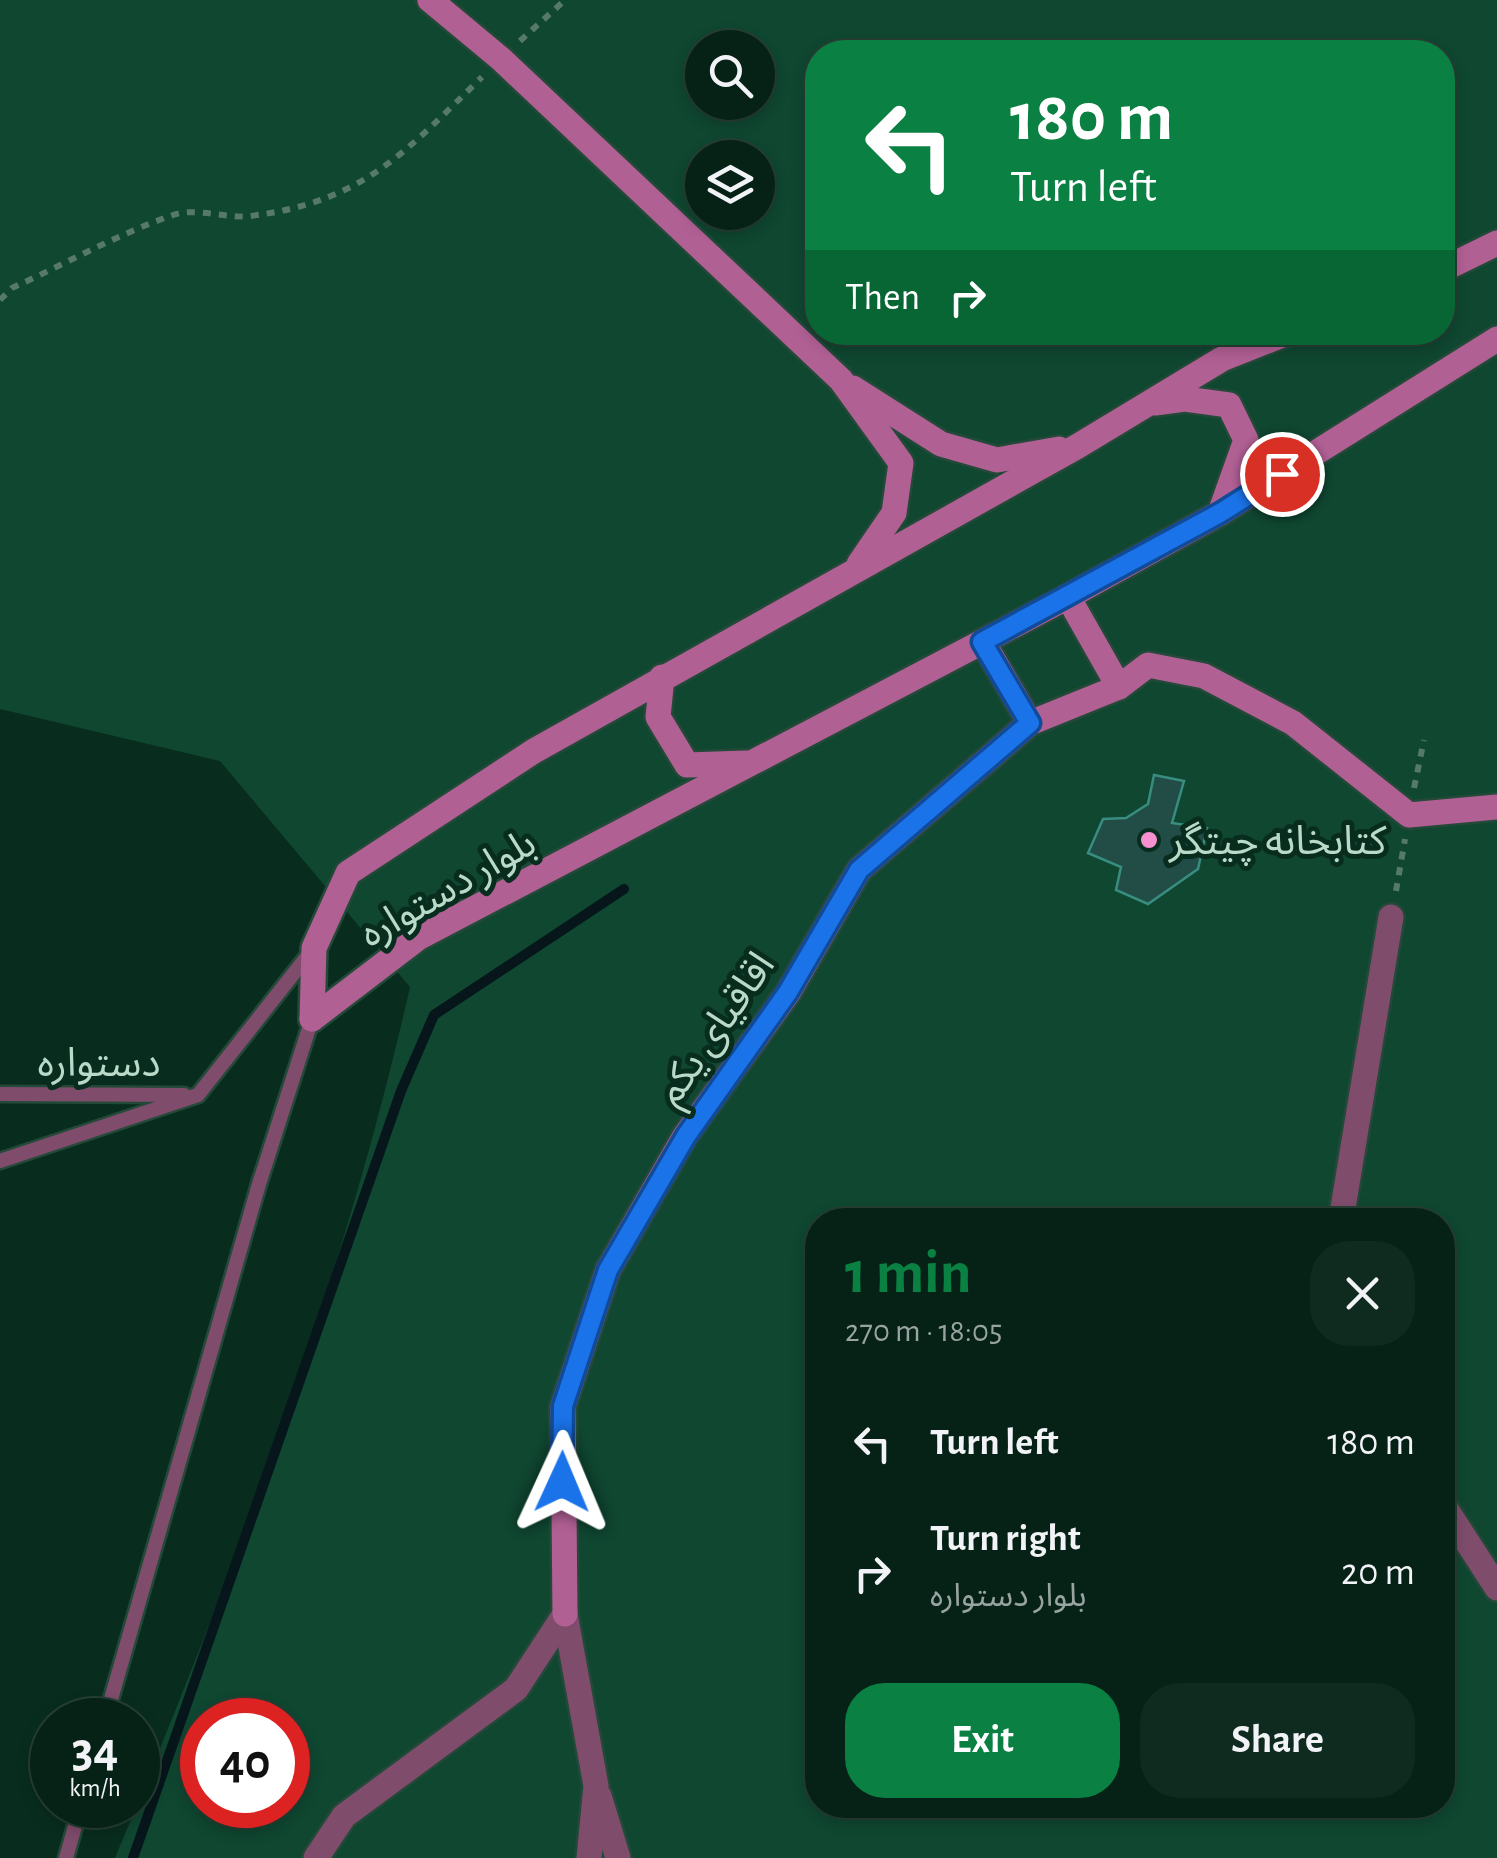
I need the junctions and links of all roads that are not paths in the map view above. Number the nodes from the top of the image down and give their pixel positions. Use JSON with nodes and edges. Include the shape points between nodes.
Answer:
{"nodes":[{"id":1,"x":430,"y":0,"type":"edge"},
{"id":2,"x":1497,"y":243,"type":"edge"},
{"id":3,"x":1455,"y":264,"type":"edge"},
{"id":4,"x":1497,"y":339,"type":"edge"},
{"id":5,"x":1258,"y":345,"type":"edge"},
{"id":6,"x":841,"y":380,"type":"junction"},
{"id":7,"x":1141,"y":405,"type":"junction"},
{"id":8,"x":1078,"y":446,"type":"junction"},
{"id":9,"x":1220,"y":513,"type":"junction"},
{"id":10,"x":856,"y":570,"type":"junction"},
{"id":11,"x":1068,"y":598,"type":"junction"},
{"id":12,"x":982,"y":642,"type":"junction"},
{"id":13,"x":662,"y":677,"type":"junction"},
{"id":14,"x":1119,"y":687,"type":"junction"},
{"id":15,"x":1030,"y":723,"type":"junction"},
{"id":16,"x":754,"y":763,"type":"junction"},
{"id":17,"x":1497,"y":807,"type":"edge"},
{"id":18,"x":1391,"y":917,"type":"dead end"},
{"id":19,"x":314,"y":948,"type":"junction"},
{"id":20,"x":312,"y":1019,"type":"junction"},
{"id":21,"x":0,"y":1094,"type":"edge"},
{"id":22,"x":198,"y":1095,"type":"junction"},
{"id":23,"x":0,"y":1161,"type":"edge"},
{"id":24,"x":1344,"y":1208,"type":"edge"},
{"id":25,"x":1455,"y":1524,"type":"edge"},
{"id":26,"x":1497,"y":1588,"type":"edge"},
{"id":27,"x":565,"y":1614,"type":"junction"},
{"id":28,"x":110,"y":1698,"type":"edge"},
{"id":29,"x":596,"y":1786,"type":"junction"},
{"id":30,"x":74,"y":1828,"type":"edge"},
{"id":31,"x":66,"y":1858,"type":"edge"},
{"id":32,"x":316,"y":1858,"type":"edge"},
{"id":33,"x":589,"y":1858,"type":"edge"},
{"id":34,"x":618,"y":1858,"type":"edge"}],
"edges":[{"from":1,"to":6,"type":"main road"},
{"from":2,"to":3,"type":"main road"},
{"from":4,"to":9,"type":"main road","name":"بلوار دستواره"},
{"from":5,"to":7,"type":"main road","name":"بلوار دستواره"},
{"from":6,"to":8,"type":"main road","via":[[941,444],[997,460]]},
{"from":6,"to":10,"type":"main road","via":[[902,463],[894,513]]},
{"from":7,"to":8,"type":"main road","name":"بلوار دستواره"},
{"from":7,"to":9,"type":"main road","via":[[1229,405],[1246,440]]},
{"from":8,"to":10,"type":"main road","name":"بلوار دستواره"},
{"from":9,"to":11,"type":"main road","name":"بلوار دستواره"},
{"from":10,"to":13,"type":"main road","name":"بلوار دستواره"},
{"from":11,"to":12,"type":"main road","name":"بلوار دستواره"},
{"from":11,"to":14,"type":"main road"},
{"from":12,"to":15,"type":"main road"},
{"from":12,"to":16,"type":"main road","name":"بلوار دستواره"},
{"from":13,"to":16,"type":"main road","via":[[658,717],[687,765]]},
{"from":13,"to":19,"type":"main road","name":"بلوار دستواره","via":[[534,751],[348,873]]},
{"from":14,"to":15,"type":"main road","name":"اقاقیای یکم"},
{"from":14,"to":17,"type":"main road","name":"اقاقیای یکم","via":[[1148,665],[1204,676],[1292,723],[1409,815]]},
{"from":15,"to":27,"type":"main road","name":"اقاقیای یکم","via":[[859,870],[788,992],[686,1136],[608,1270],[563,1406]]},
{"from":16,"to":20,"type":"main road","name":"بلوار دستواره","via":[[418,938]]},
{"from":18,"to":24,"type":"street"},
{"from":19,"to":20,"type":"main road","name":"بلوار دستواره"},
{"from":19,"to":22,"type":"lane"},
{"from":20,"to":28,"type":"lane"},
{"from":21,"to":22,"type":"lane","name":"دستواره"},
{"from":22,"to":23,"type":"lane"},
{"from":25,"to":26,"type":"street"},
{"from":27,"to":29,"type":"street"},
{"from":27,"to":32,"type":"street","via":[[516,1689],[344,1816]]},
{"from":29,"to":33,"type":"street"},
{"from":29,"to":34,"type":"street"},
{"from":30,"to":31,"type":"lane"}]}
